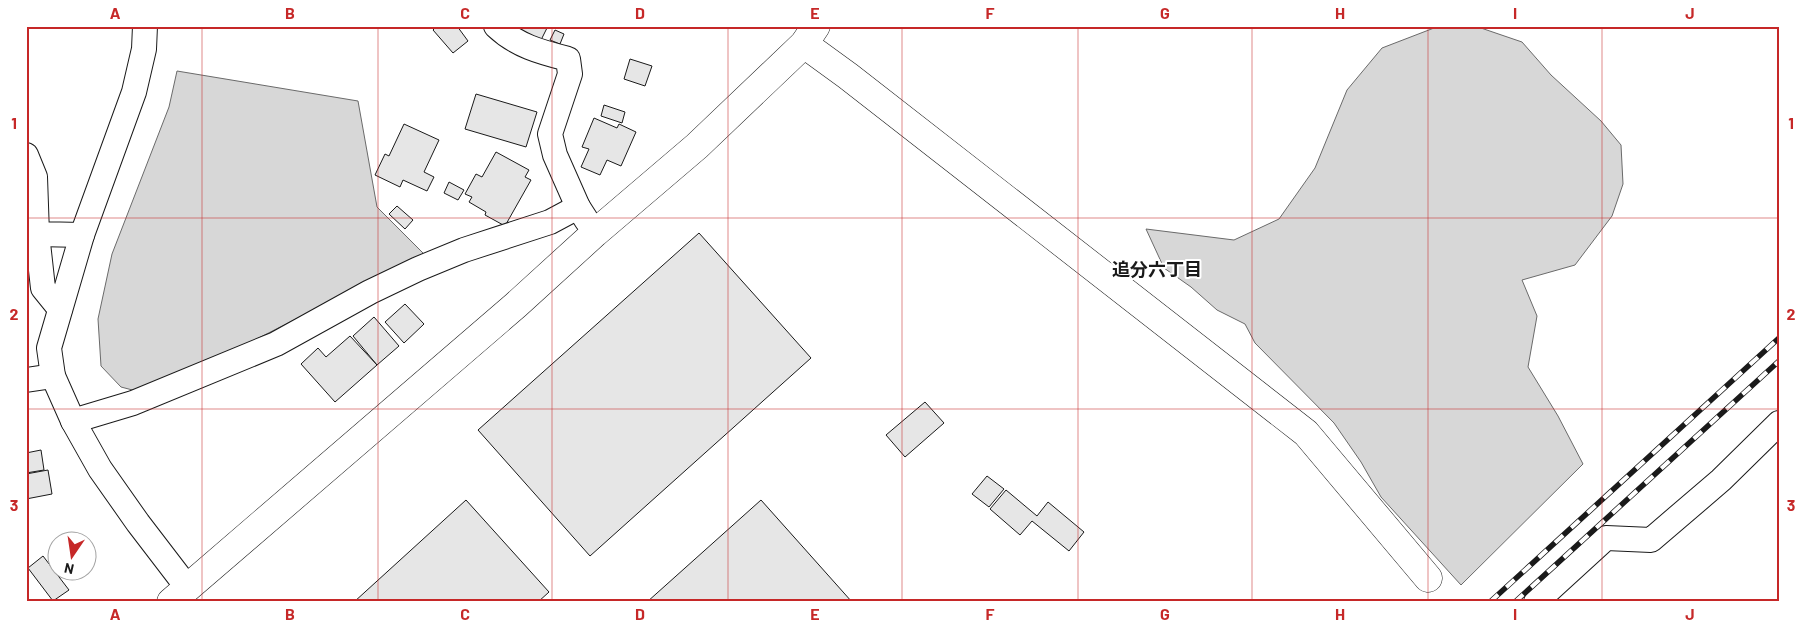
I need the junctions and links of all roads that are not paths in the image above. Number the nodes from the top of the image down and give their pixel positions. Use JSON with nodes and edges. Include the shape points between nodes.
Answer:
{"nodes":[{"id":1,"x":145,"y":26,"type":"edge"},
{"id":2,"x":496,"y":26,"type":"edge"},
{"id":3,"x":810,"y":35,"type":"edge"},
{"id":4,"x":26,"y":155,"type":"edge"},
{"id":5,"x":578,"y":207,"type":"junction"},
{"id":6,"x":596,"y":233,"type":"junction"},
{"id":7,"x":37,"y":234,"type":"junction"},
{"id":8,"x":82,"y":235,"type":"junction"},
{"id":9,"x":60,"y":309,"type":"junction"},
{"id":10,"x":53,"y":376,"type":"junction"},
{"id":11,"x":26,"y":380,"type":"edge"},
{"id":12,"x":73,"y":421,"type":"junction"},
{"id":13,"x":1779,"y":423,"type":"edge"},
{"id":14,"x":1428,"y":578,"type":"dead end"},
{"id":15,"x":179,"y":594,"type":"edge"},
{"id":16,"x":1536,"y":602,"type":"edge"}],
"edges":[{"from":1,"to":8,"type":"street","via":[[144,49],[134,92]]},
{"from":2,"to":5,"type":"street","via":[[508,37],[540,52],[568,59],[570,74],[550,134],[555,155]]},
{"from":3,"to":6,"type":"street","via":[[697,146]]},
{"from":3,"to":14,"type":"street","via":[[848,76],[1306,433]]},
{"from":4,"to":7,"type":"street","via":[[35,177]]},
{"from":5,"to":6,"type":"street"},
{"from":5,"to":12,"type":"street","via":[[550,222],[418,269],[276,344],[133,402]]},
{"from":6,"to":15,"type":"street"},
{"from":7,"to":8,"type":"street"},
{"from":7,"to":9,"type":"street","via":[[43,288]]},
{"from":8,"to":9,"type":"street"},
{"from":9,"to":10,"type":"street","via":[[49,348]]},
{"from":10,"to":11,"type":"street"},
{"from":10,"to":12,"type":"street"},
{"from":12,"to":15,"type":"street"},
{"from":13,"to":16,"type":"street","via":[[1721,480],[1651,540],[1606,538]]}]}
